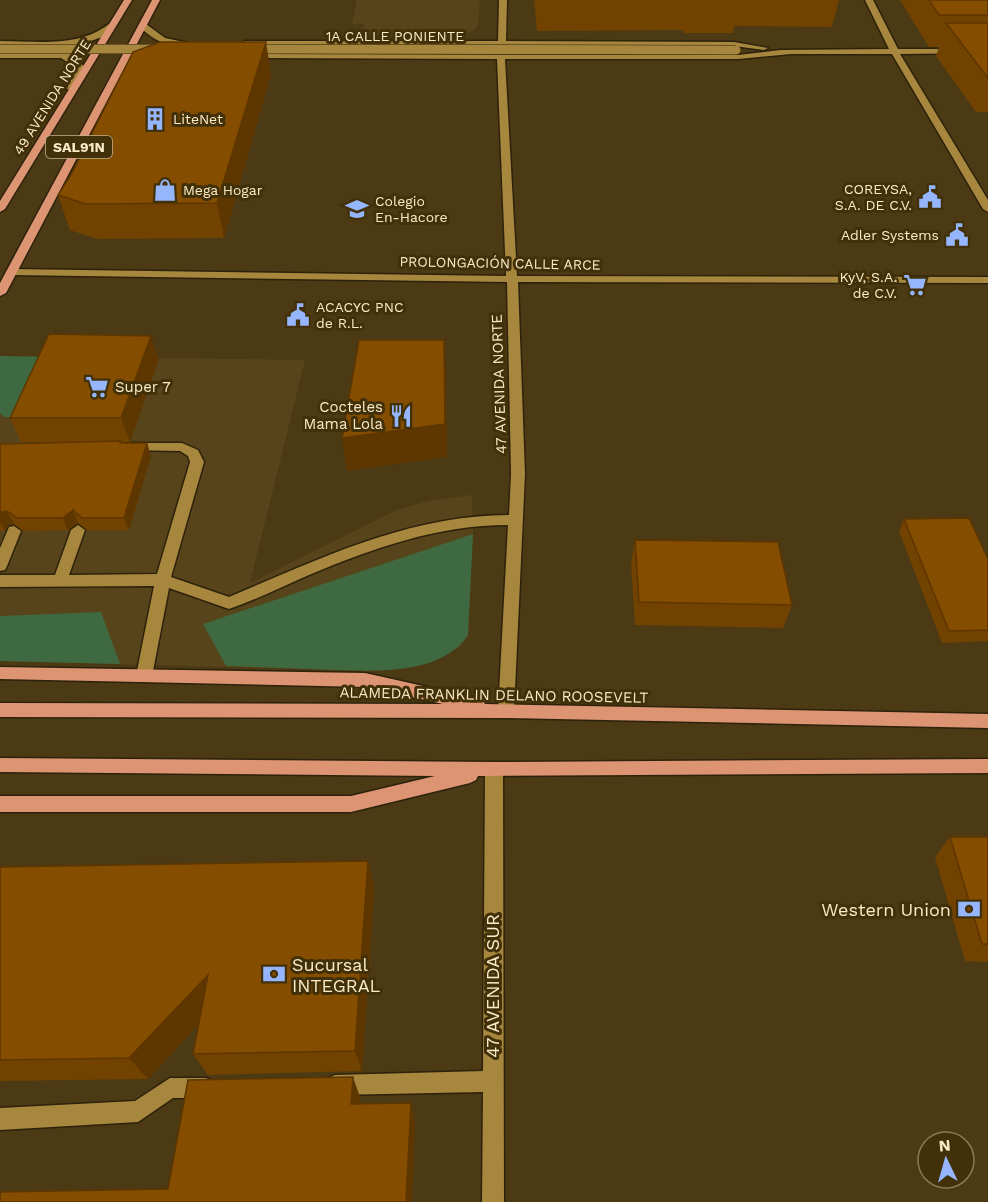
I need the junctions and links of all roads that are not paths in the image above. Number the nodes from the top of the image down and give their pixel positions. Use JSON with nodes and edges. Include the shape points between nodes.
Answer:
{"nodes":[{"id":1,"x":128,"y":0,"type":"edge"},
{"id":2,"x":156,"y":0,"type":"edge"},
{"id":3,"x":503,"y":0,"type":"edge"},
{"id":4,"x":869,"y":0,"type":"edge"},
{"id":5,"x":112,"y":26,"type":"junction"},
{"id":6,"x":143,"y":26,"type":"junction"},
{"id":7,"x":0,"y":43,"type":"edge"},
{"id":8,"x":72,"y":43,"type":"junction"},
{"id":9,"x":169,"y":43,"type":"junction"},
{"id":10,"x":375,"y":43,"type":"junction"},
{"id":11,"x":0,"y":49,"type":"edge"},
{"id":12,"x":237,"y":50,"type":"junction"},
{"id":13,"x":501,"y":50,"type":"junction"},
{"id":14,"x":894,"y":50,"type":"junction"},
{"id":15,"x":988,"y":51,"type":"edge"},
{"id":16,"x":791,"y":52,"type":"junction"},
{"id":17,"x":0,"y":56,"type":"edge"},
{"id":18,"x":64,"y":56,"type":"junction"},
{"id":19,"x":373,"y":56,"type":"junction"},
{"id":20,"x":163,"y":57,"type":"edge"},
{"id":21,"x":131,"y":71,"type":"edge"},
{"id":22,"x":71,"y":89,"type":"junction"},
{"id":23,"x":110,"y":90,"type":"junction"},
{"id":24,"x":0,"y":209,"type":"edge"},
{"id":25,"x":988,"y":210,"type":"edge"},
{"id":26,"x":12,"y":272,"type":"junction"},
{"id":27,"x":512,"y":279,"type":"junction"},
{"id":28,"x":988,"y":280,"type":"edge"},
{"id":29,"x":0,"y":293,"type":"edge"},
{"id":30,"x":116,"y":448,"type":"edge"},
{"id":31,"x":516,"y":520,"type":"junction"},
{"id":32,"x":78,"y":530,"type":"dead end"},
{"id":33,"x":14,"y":531,"type":"dead end"},
{"id":34,"x":0,"y":566,"type":"edge"},
{"id":35,"x":163,"y":580,"type":"junction"},
{"id":36,"x":0,"y":581,"type":"edge"},
{"id":37,"x":60,"y":581,"type":"junction"},
{"id":38,"x":0,"y":674,"type":"edge"},
{"id":39,"x":144,"y":676,"type":"junction"},
{"id":40,"x":0,"y":710,"type":"edge"},
{"id":41,"x":506,"y":711,"type":"junction"},
{"id":42,"x":988,"y":721,"type":"edge"},
{"id":43,"x":0,"y":765,"type":"edge"},
{"id":44,"x":988,"y":766,"type":"edge"},
{"id":45,"x":494,"y":770,"type":"junction"},
{"id":46,"x":0,"y":804,"type":"edge"},
{"id":47,"x":491,"y":1081,"type":"junction"},
{"id":48,"x":313,"y":1085,"type":"edge"},
{"id":49,"x":230,"y":1087,"type":"edge"},
{"id":50,"x":0,"y":1119,"type":"edge"},
{"id":51,"x":493,"y":1202,"type":"edge"}],
"edges":[{"from":1,"to":5,"type":"main road","name":"49 AVENIDA NORTE","number":"SAL91N"},
{"from":2,"to":6,"type":"main road","number":"SAL91N"},
{"from":3,"to":13,"type":"street","name":"47 AVENIDA NORTE"},
{"from":4,"to":14,"type":"street"},
{"from":5,"to":8,"type":"street","via":[[99,36]]},
{"from":5,"to":22,"type":"main road","name":"49 AVENIDA NORTE","number":"SAL91N"},
{"from":6,"to":9,"type":"street","via":[[154,37]]},
{"from":6,"to":23,"type":"main road","number":"SAL91N"},
{"from":7,"to":8,"type":"street"},
{"from":8,"to":18,"type":"street","via":[[82,44],[83,48],[78,54]]},
{"from":9,"to":11,"type":"street","bridge":true,"via":[[191,46]]},
{"from":9,"to":20,"type":"street","via":[[152,51]]},
{"from":10,"to":12,"type":"street","name":"1A CALLE PONIENTE"},
{"from":10,"to":13,"type":"street","name":"1A CALLE PONIENTE"},
{"from":10,"to":19,"type":"street"},
{"from":12,"to":16,"type":"street","name":"1A CALLE PONIENTE","bridge":true},
{"from":12,"to":19,"type":"street","name":"1A CALLE PONIENTE"},
{"from":13,"to":16,"type":"street","name":"1A CALLE PONIENTE","via":[[738,57]]},
{"from":13,"to":19,"type":"street","name":"1A CALLE PONIENTE"},
{"from":13,"to":27,"type":"street","name":"47 AVENIDA NORTE"},
{"from":14,"to":15,"type":"street","name":"1A CALLE PONIENTE"},
{"from":14,"to":16,"type":"street","name":"1A CALLE PONIENTE"},
{"from":14,"to":25,"type":"street"},
{"from":17,"to":18,"type":"street"},
{"from":18,"to":22,"type":"street","via":[[80,66]]},
{"from":21,"to":23,"type":"street"},
{"from":22,"to":24,"type":"main road","name":"49 AVENIDA NORTE","number":"SAL91N"},
{"from":23,"to":26,"type":"main road","number":"SAL91N"},
{"from":26,"to":27,"type":"street","name":"PROLONGACIÓN CALLE ARCE"},
{"from":26,"to":29,"type":"main road","number":"SAL91N"},
{"from":27,"to":28,"type":"street","name":"PROLONGACIÓN CALLE ARCE"},
{"from":27,"to":31,"type":"street","name":"47 AVENIDA NORTE"},
{"from":30,"to":35,"type":"street","via":[[182,447],[196,457]]},
{"from":31,"to":35,"type":"street","via":[[474,520],[386,540],[229,603]]},
{"from":31,"to":41,"type":"street","name":"47 AVENIDA NORTE"},
{"from":32,"to":37,"type":"street"},
{"from":33,"to":34,"type":"street"},
{"from":35,"to":37,"type":"street"},
{"from":35,"to":39,"type":"street"},
{"from":36,"to":37,"type":"street"},
{"from":38,"to":39,"type":"main road"},
{"from":39,"to":41,"type":"main road","via":[[365,680]]},
{"from":40,"to":41,"type":"main road","name":"ALAMEDA FRANKLIN DELANO ROOSEVELT"},
{"from":41,"to":42,"type":"main road","name":"ALAMEDA FRANKLIN DELANO ROOSEVELT"},
{"from":43,"to":45,"type":"main road"},
{"from":44,"to":45,"type":"main road"},
{"from":45,"to":46,"type":"main road","via":[[351,804]]},
{"from":45,"to":47,"type":"street","name":"47 AVENIDA SUR"},
{"from":47,"to":48,"type":"street"},
{"from":47,"to":51,"type":"street","name":"47 AVENIDA SUR"},
{"from":49,"to":50,"type":"street","via":[[171,1088],[138,1111]]}]}
